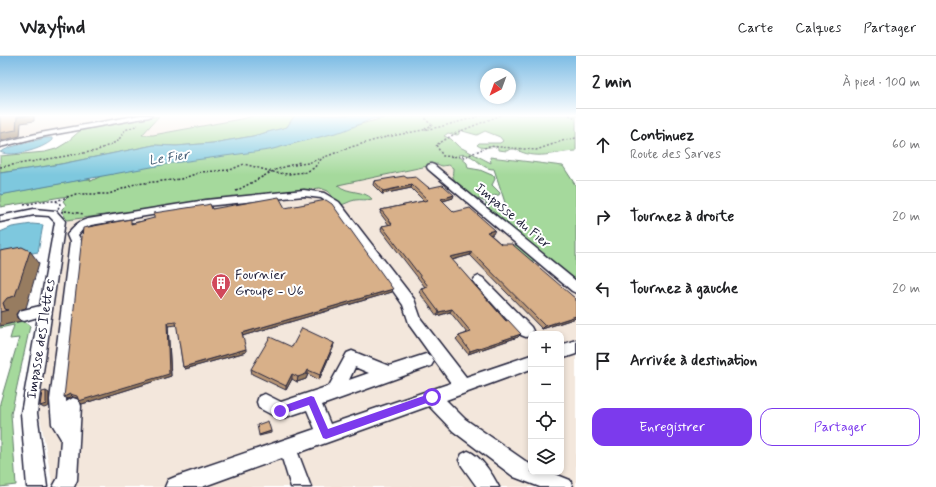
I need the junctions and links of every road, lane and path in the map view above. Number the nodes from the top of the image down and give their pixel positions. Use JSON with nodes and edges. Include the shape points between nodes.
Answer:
{"nodes":[{"id":1,"x":40,"y":135,"type":"edge"},
{"id":2,"x":122,"y":135,"type":"edge"},
{"id":3,"x":395,"y":135,"type":"edge"},
{"id":4,"x":453,"y":135,"type":"edge"},
{"id":5,"x":576,"y":138,"type":"edge"},
{"id":6,"x":0,"y":145,"type":"edge"},
{"id":7,"x":322,"y":158,"type":"junction"},
{"id":8,"x":300,"y":162,"type":"dead end"},
{"id":9,"x":291,"y":165,"type":"junction"},
{"id":10,"x":0,"y":167,"type":"edge"},
{"id":11,"x":431,"y":167,"type":"dead end"},
{"id":12,"x":271,"y":172,"type":"junction"},
{"id":13,"x":56,"y":201,"type":"dead end"},
{"id":14,"x":0,"y":220,"type":"edge"},
{"id":15,"x":479,"y":281,"type":"dead end"},
{"id":16,"x":576,"y":288,"type":"edge"},
{"id":17,"x":46,"y":310,"type":"junction"},
{"id":18,"x":24,"y":315,"type":"dead end"},
{"id":19,"x":528,"y":332,"type":"edge"},
{"id":20,"x":576,"y":347,"type":"edge"},
{"id":21,"x":564,"y":351,"type":"edge"},
{"id":22,"x":426,"y":360,"type":"dead end"},
{"id":23,"x":528,"y":363,"type":"edge"},
{"id":24,"x":388,"y":373,"type":"junction"},
{"id":25,"x":463,"y":386,"type":"junction"},
{"id":26,"x":335,"y":392,"type":"junction"},
{"id":27,"x":432,"y":397,"type":"junction"},
{"id":28,"x":311,"y":400,"type":"junction"},
{"id":29,"x":265,"y":402,"type":"dead end"},
{"id":30,"x":73,"y":406,"type":"dead end"},
{"id":31,"x":326,"y":434,"type":"junction"},
{"id":32,"x":71,"y":438,"type":"junction"},
{"id":33,"x":287,"y":448,"type":"junction"},
{"id":34,"x":468,"y":460,"type":"dead end"},
{"id":35,"x":37,"y":487,"type":"edge"},
{"id":36,"x":63,"y":487,"type":"edge"},
{"id":37,"x":175,"y":487,"type":"edge"},
{"id":38,"x":301,"y":487,"type":"edge"},
{"id":39,"x":489,"y":487,"type":"edge"},
{"id":40,"x":563,"y":487,"type":"edge"}],
"edges":[{"from":1,"to":6,"type":"street"},
{"from":2,"to":10,"type":"path","via":[[118,141],[96,151]]},
{"from":3,"to":7,"type":"path","via":[[379,138]]},
{"from":4,"to":5,"type":"path","via":[[436,145],[444,156],[465,157],[489,146],[536,150]]},
{"from":7,"to":9,"type":"path","via":[[303,165]]},
{"from":7,"to":12,"type":"path","via":[[314,168],[306,172]]},
{"from":8,"to":9,"type":"path"},
{"from":9,"to":12,"type":"path"},
{"from":11,"to":16,"type":"street","name":"Impasse du Fier"},
{"from":12,"to":13,"type":"path","via":[[244,164],[230,170],[201,172],[181,179],[135,184],[109,194],[76,194]]},
{"from":14,"to":17,"type":"street","name":"Impasse des Ilettes","via":[[34,212],[52,213],[60,221]]},
{"from":15,"to":19,"type":"street"},
{"from":17,"to":18,"type":"street"},
{"from":17,"to":35,"type":"street","name":"Impasse des Ilettes","via":[[29,413]]},
{"from":20,"to":21,"type":"street"},
{"from":22,"to":24,"type":"street"},
{"from":23,"to":25,"type":"street"},
{"from":24,"to":26,"type":"street"},
{"from":24,"to":26,"type":"street","via":[[352,358]]},
{"from":25,"to":27,"type":"street"},
{"from":25,"to":32,"type":"street","via":[[416,322],[409,303],[336,204],[328,197],[304,193],[206,203],[88,222],[72,235],[76,242],[58,400],[61,424]]},
{"from":26,"to":28,"type":"street"},
{"from":27,"to":31,"type":"street"},
{"from":27,"to":40,"type":"street","via":[[459,425],[521,470]]},
{"from":28,"to":29,"type":"street","via":[[280,411]]},
{"from":28,"to":31,"type":"street"},
{"from":30,"to":32,"type":"street"},
{"from":31,"to":33,"type":"street"},
{"from":32,"to":36,"type":"street","via":[[67,480]]},
{"from":33,"to":37,"type":"street"},
{"from":33,"to":38,"type":"street"},
{"from":34,"to":39,"type":"street"}]}
